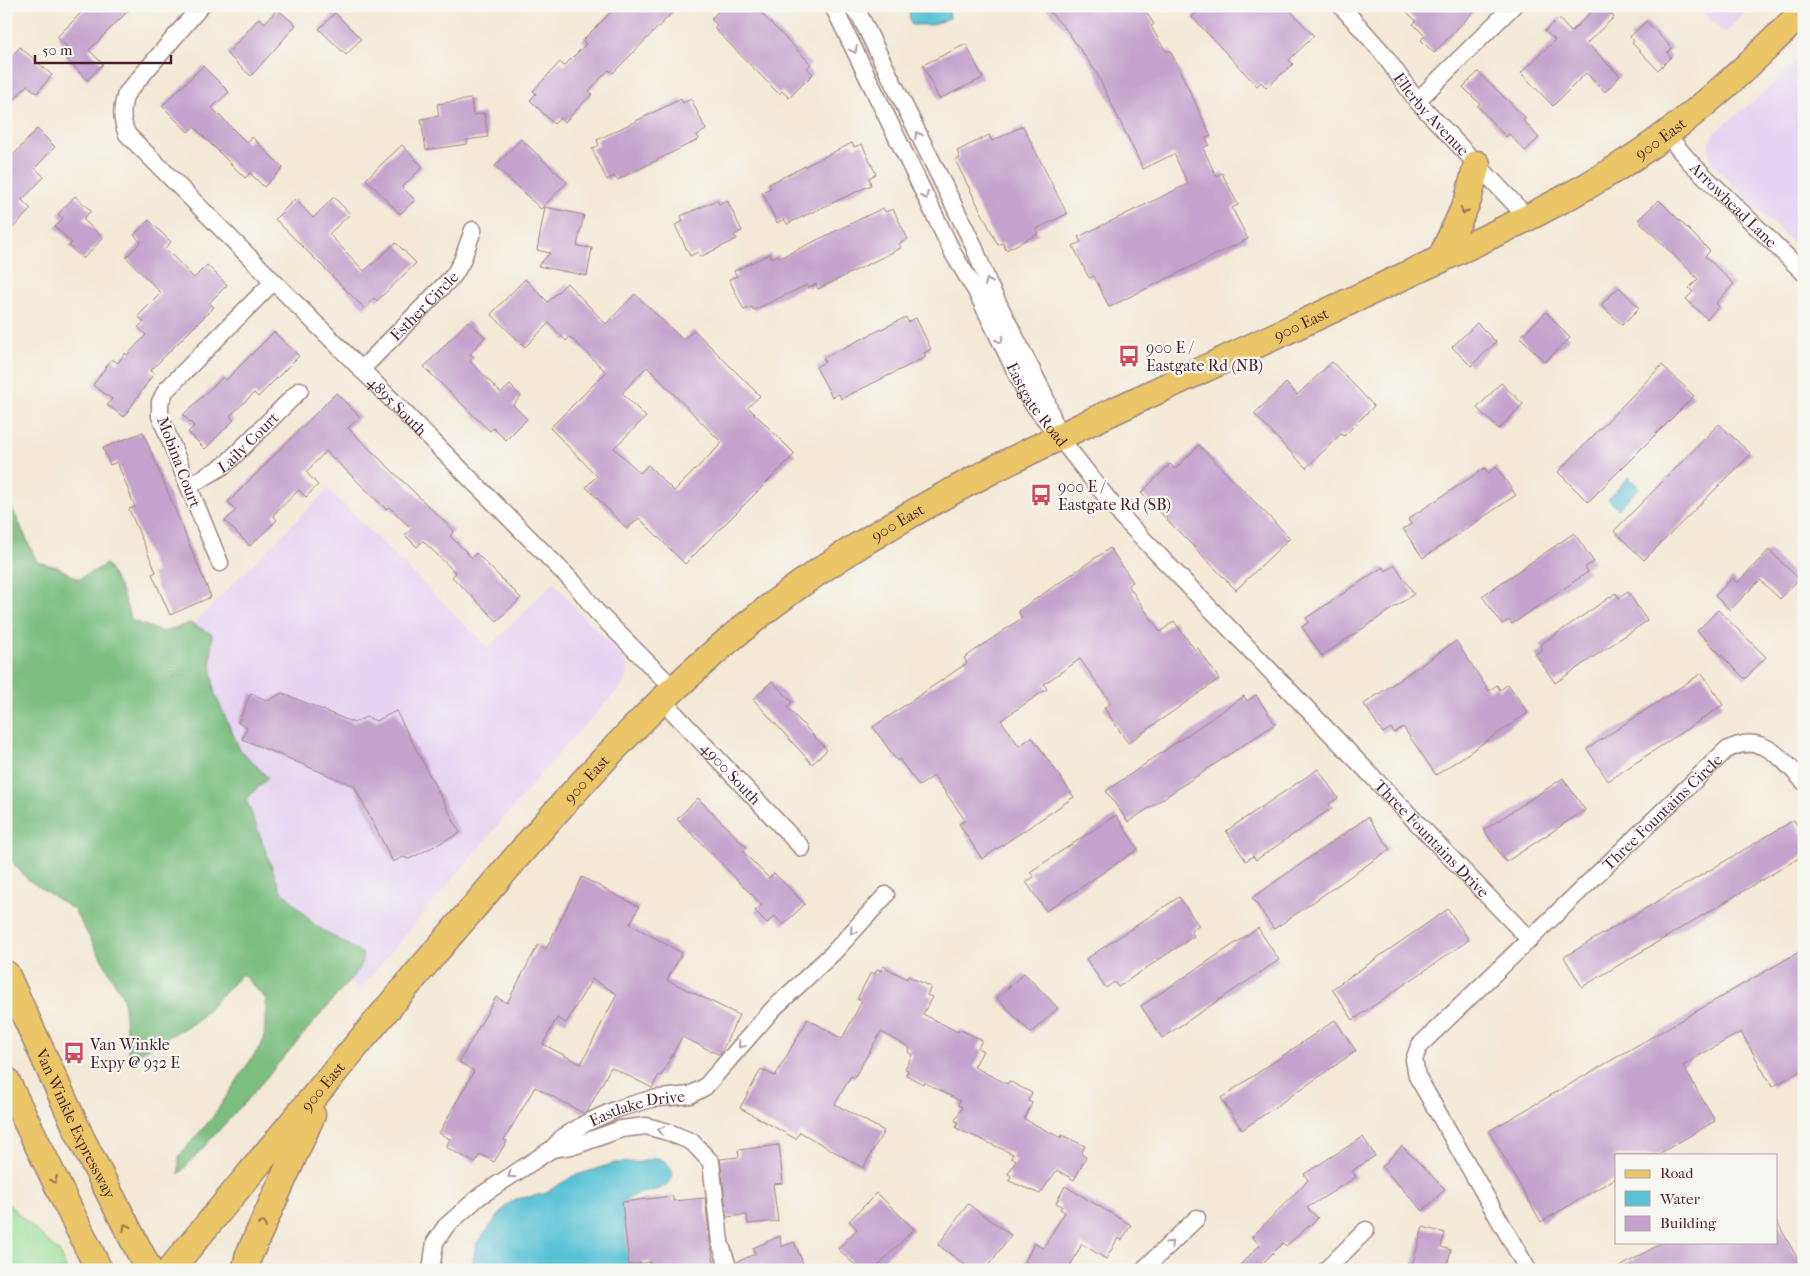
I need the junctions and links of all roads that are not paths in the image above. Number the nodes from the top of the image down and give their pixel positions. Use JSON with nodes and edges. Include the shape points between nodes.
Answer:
{"nodes":[{"id":1,"x":201,"y":6,"type":"edge"},
{"id":2,"x":833,"y":6,"type":"edge"},
{"id":3,"x":1341,"y":6,"type":"edge"},
{"id":4,"x":1513,"y":6,"type":"edge"},
{"id":5,"x":856,"y":9,"type":"edge"},
{"id":6,"x":1804,"y":10,"type":"edge"},
{"id":7,"x":1417,"y":101,"type":"junction"},
{"id":8,"x":1666,"y":134,"type":"junction"},
{"id":9,"x":1477,"y":164,"type":"junction"},
{"id":10,"x":1528,"y":218,"type":"junction"},
{"id":11,"x":472,"y":230,"type":"dead end"},
{"id":12,"x":1440,"y":260,"type":"junction"},
{"id":13,"x":1804,"y":273,"type":"edge"},
{"id":14,"x":273,"y":282,"type":"junction"},
{"id":15,"x":361,"y":370,"type":"junction"},
{"id":16,"x":300,"y":390,"type":"dead end"},
{"id":17,"x":1060,"y":437,"type":"junction"},
{"id":18,"x":189,"y":486,"type":"junction"},
{"id":19,"x":220,"y":563,"type":"dead end"},
{"id":20,"x":667,"y":694,"type":"junction"},
{"id":21,"x":1804,"y":782,"type":"edge"},
{"id":22,"x":802,"y":848,"type":"dead end"},
{"id":23,"x":886,"y":895,"type":"dead end"},
{"id":24,"x":1529,"y":939,"type":"junction"},
{"id":25,"x":6,"y":974,"type":"edge"},
{"id":26,"x":6,"y":1080,"type":"edge"},
{"id":27,"x":327,"y":1081,"type":"junction"},
{"id":28,"x":552,"y":1148,"type":"junction"},
{"id":29,"x":1197,"y":1218,"type":"dead end"},
{"id":30,"x":1366,"y":1230,"type":"dead end"},
{"id":31,"x":99,"y":1270,"type":"edge"},
{"id":32,"x":149,"y":1270,"type":"edge"},
{"id":33,"x":170,"y":1270,"type":"edge"},
{"id":34,"x":246,"y":1270,"type":"edge"},
{"id":35,"x":431,"y":1270,"type":"edge"},
{"id":36,"x":729,"y":1270,"type":"edge"},
{"id":37,"x":1143,"y":1270,"type":"edge"},
{"id":38,"x":1326,"y":1270,"type":"edge"},
{"id":39,"x":1528,"y":1270,"type":"edge"}],
"edges":[{"from":1,"to":14,"type":"street","name":"4895 South","via":[[132,85],[123,103],[122,123],[134,143]]},
{"from":2,"to":17,"type":"street","name":"Eastgate Road","one_way":true,"via":[[1028,399]]},
{"from":3,"to":7,"type":"street","name":"Ellerby Avenue","via":[[1372,39]]},
{"from":4,"to":7,"type":"street"},
{"from":17,"to":5,"type":"street","name":"Eastgate Road","one_way":true,"via":[[1044,394],[989,285],[973,244]]},
{"from":6,"to":8,"type":"main road","name":"900 East","via":[[1733,80]]},
{"from":7,"to":9,"type":"street","name":"Ellerby Avenue"},
{"from":8,"to":10,"type":"main road","name":"900 East","via":[[1607,174]]},
{"from":8,"to":13,"type":"street","name":"Arrowhead Lane","via":[[1690,162]]},
{"from":9,"to":10,"type":"street","name":"Ellerby Avenue"},
{"from":9,"to":12,"type":"main road","one_way":true,"via":[[1468,200]]},
{"from":10,"to":12,"type":"main road","name":"900 East"},
{"from":11,"to":15,"type":"street","name":"Esther Circle","via":[[454,275]]},
{"from":12,"to":17,"type":"main road","name":"900 East"},
{"from":14,"to":15,"type":"street","name":"4895 South"},
{"from":14,"to":18,"type":"street","name":"Mobina Court","via":[[161,398],[160,416]]},
{"from":15,"to":20,"type":"street","name":"4895 South","via":[[576,585]]},
{"from":16,"to":18,"type":"street","name":"Laily Court","via":[[225,465]]},
{"from":17,"to":20,"type":"main road","name":"900 East","via":[[942,496],[836,560],[738,632]]},
{"from":17,"to":24,"type":"street","name":"Three Fountains Drive","via":[[1123,518]]},
{"from":18,"to":19,"type":"street","name":"Mobina Court"},
{"from":20,"to":22,"type":"street","name":"4900 South"},
{"from":20,"to":27,"type":"main road","name":"900 East","via":[[530,841]]},
{"from":21,"to":24,"type":"street","name":"Three Fountains Circle","via":[[1763,746],[1745,742],[1730,748]]},
{"from":23,"to":28,"type":"street","name":"Eastlake Drive","one_way":true,"via":[[773,1009],[705,1087],[690,1095],[651,1099],[617,1109],[571,1132]]},
{"from":24,"to":39,"type":"street","via":[[1424,1039],[1414,1060],[1422,1086]]},
{"from":32,"to":25,"type":"main road","name":"Van Winkle Expressway","one_way":true,"via":[[82,1140]]},
{"from":26,"to":31,"type":"main road","one_way":true},
{"from":27,"to":33,"type":"main road","name":"900 East"},
{"from":34,"to":27,"type":"main road","one_way":true,"via":[[248,1258]]},
{"from":28,"to":35,"type":"street","name":"Eastlake Drive","one_way":true,"via":[[480,1196],[446,1226],[435,1242]]},
{"from":36,"to":28,"type":"street","one_way":true,"via":[[720,1242],[711,1162],[692,1142],[646,1126],[621,1129],[577,1145]]},
{"from":37,"to":29,"type":"street","one_way":true},
{"from":30,"to":38,"type":"street"}]}
